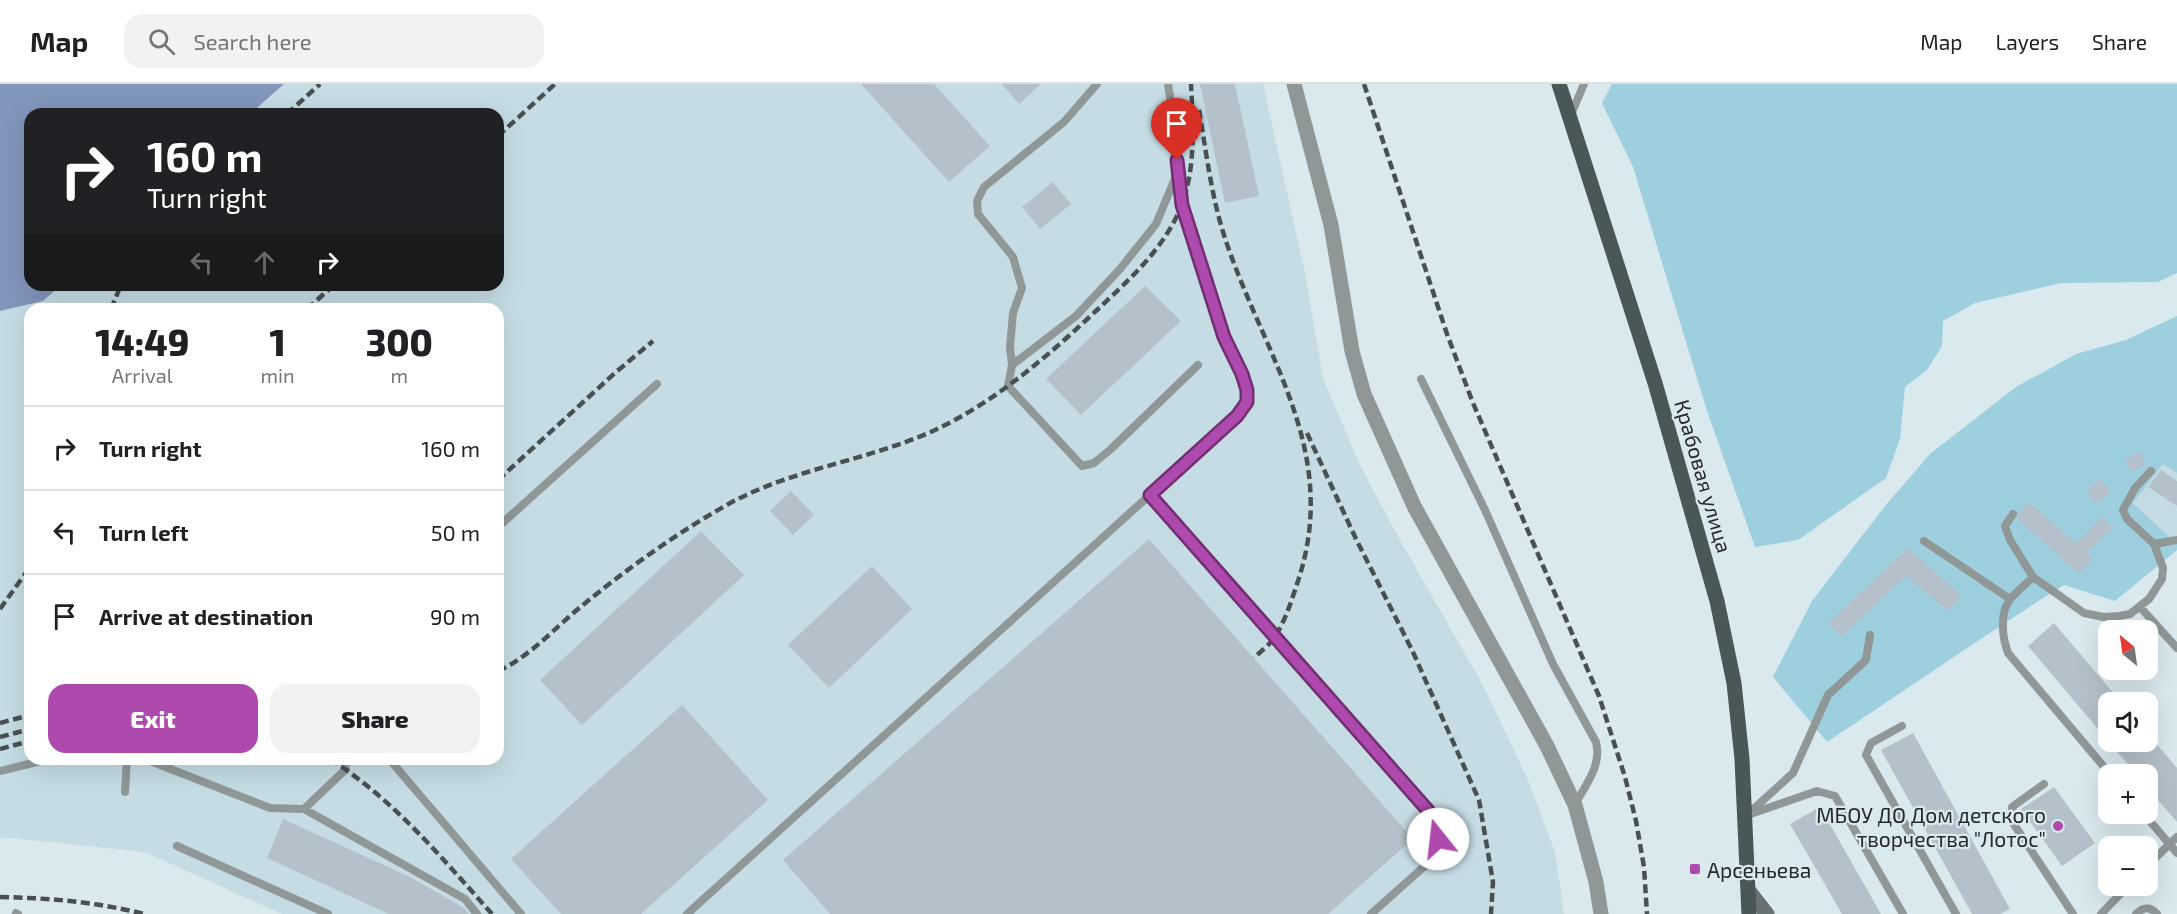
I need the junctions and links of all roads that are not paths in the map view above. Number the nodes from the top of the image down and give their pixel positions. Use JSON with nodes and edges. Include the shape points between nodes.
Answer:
{"nodes":[{"id":1,"x":1097,"y":84,"type":"edge"},
{"id":2,"x":1168,"y":84,"type":"edge"},
{"id":3,"x":1294,"y":84,"type":"edge"},
{"id":4,"x":1559,"y":84,"type":"edge"},
{"id":5,"x":1584,"y":84,"type":"edge"},
{"id":6,"x":1569,"y":118,"type":"junction"},
{"id":7,"x":1177,"y":175,"type":"junction"},
{"id":8,"x":1012,"y":365,"type":"junction"},
{"id":9,"x":1197,"y":365,"type":"dead end"},
{"id":10,"x":1421,"y":379,"type":"dead end"},
{"id":11,"x":657,"y":384,"type":"dead end"},
{"id":12,"x":2151,"y":471,"type":"dead end"},
{"id":13,"x":1150,"y":495,"type":"junction"},
{"id":14,"x":2013,"y":514,"type":"dead end"},
{"id":15,"x":504,"y":522,"type":"edge"},
{"id":16,"x":2177,"y":540,"type":"edge"},
{"id":17,"x":1924,"y":541,"type":"dead end"},
{"id":18,"x":2154,"y":544,"type":"junction"},
{"id":19,"x":2033,"y":577,"type":"junction"},
{"id":20,"x":2010,"y":599,"type":"junction"},
{"id":21,"x":2140,"y":607,"type":"junction"},
{"id":22,"x":1870,"y":634,"type":"dead end"},
{"id":23,"x":2177,"y":648,"type":"edge"},
{"id":24,"x":1902,"y":726,"type":"dead end"},
{"id":25,"x":2102,"y":764,"type":"edge"},
{"id":26,"x":25,"y":765,"type":"edge"},
{"id":27,"x":127,"y":765,"type":"edge"},
{"id":28,"x":160,"y":765,"type":"edge"},
{"id":29,"x":345,"y":765,"type":"edge"},
{"id":30,"x":394,"y":765,"type":"edge"},
{"id":31,"x":0,"y":771,"type":"edge"},
{"id":32,"x":2044,"y":784,"type":"dead end"},
{"id":33,"x":124,"y":792,"type":"dead end"},
{"id":34,"x":1575,"y":805,"type":"junction"},
{"id":35,"x":304,"y":809,"type":"junction"},
{"id":36,"x":1745,"y":816,"type":"junction"},
{"id":37,"x":2152,"y":824,"type":"edge"},
{"id":38,"x":2177,"y":837,"type":"edge"},
{"id":39,"x":2169,"y":844,"type":"junction"},
{"id":40,"x":177,"y":846,"type":"dead end"},
{"id":41,"x":2177,"y":853,"type":"edge"},
{"id":42,"x":2158,"y":855,"type":"edge"},
{"id":43,"x":1749,"y":891,"type":"junction"},
{"id":44,"x":2118,"y":896,"type":"edge"},
{"id":45,"x":328,"y":914,"type":"edge"},
{"id":46,"x":477,"y":914,"type":"edge"},
{"id":47,"x":521,"y":914,"type":"edge"},
{"id":48,"x":687,"y":914,"type":"edge"},
{"id":49,"x":1371,"y":914,"type":"edge"},
{"id":50,"x":1601,"y":914,"type":"edge"},
{"id":51,"x":1749,"y":914,"type":"edge"},
{"id":52,"x":1767,"y":914,"type":"edge"},
{"id":53,"x":1904,"y":914,"type":"edge"},
{"id":54,"x":1956,"y":914,"type":"edge"},
{"id":55,"x":2073,"y":914,"type":"edge"},
{"id":56,"x":2101,"y":914,"type":"edge"},
{"id":57,"x":2136,"y":914,"type":"edge"},
{"id":58,"x":2157,"y":914,"type":"edge"}],
"edges":[{"from":1,"to":8,"type":"lane","via":[[1064,122],[984,187],[977,201],[978,214],[1013,257],[1022,288],[1012,313]]},
{"from":2,"to":7,"type":"lane"},
{"from":3,"to":34,"type":"street","via":[[1331,225],[1352,351],[1364,394],[1414,506],[1547,746]]},
{"from":4,"to":6,"type":"main road","name":"Крабовая улица"},
{"from":5,"to":6,"type":"lane"},
{"from":6,"to":36,"type":"main road","name":"Крабовая улица","via":[[1655,383],[1717,601],[1734,683]]},
{"from":7,"to":8,"type":"lane","via":[[1156,224],[1120,269],[1076,316]]},
{"from":7,"to":13,"type":"lane","via":[[1182,205],[1224,337],[1245,381],[1247,402],[1237,416]]},
{"from":8,"to":9,"type":"lane","via":[[1008,386],[1082,466],[1094,463],[1111,449]]},
{"from":10,"to":34,"type":"lane","via":[[1485,510],[1553,664],[1596,742],[1599,754],[1594,769]]},
{"from":11,"to":15,"type":"lane"},
{"from":12,"to":18,"type":"lane","via":[[2135,488],[2123,510],[2127,519]]},
{"from":13,"to":48,"type":"lane"},
{"from":13,"to":49,"type":"lane","via":[[1439,823],[1436,855]]},
{"from":14,"to":19,"type":"lane","via":[[2005,526]]},
{"from":16,"to":18,"type":"lane"},
{"from":17,"to":20,"type":"lane"},
{"from":18,"to":21,"type":"lane","via":[[2163,568],[2162,579]]},
{"from":19,"to":20,"type":"lane"},
{"from":19,"to":21,"type":"lane","via":[[2084,613],[2119,616]]},
{"from":20,"to":25,"type":"lane","via":[[2003,638],[2008,652]]},
{"from":21,"to":23,"type":"lane"},
{"from":22,"to":36,"type":"lane","via":[[1866,660],[1828,695],[1793,773]]},
{"from":24,"to":54,"type":"lane","via":[[1871,743],[1866,755]]},
{"from":26,"to":31,"type":"lane"},
{"from":27,"to":33,"type":"lane"},
{"from":28,"to":35,"type":"lane","via":[[270,808]]},
{"from":29,"to":35,"type":"lane","via":[[346,769]]},
{"from":30,"to":47,"type":"lane"},
{"from":32,"to":55,"type":"lane","via":[[2012,807],[2013,823]]},
{"from":34,"to":50,"type":"street"},
{"from":35,"to":46,"type":"lane","via":[[465,899]]},
{"from":36,"to":43,"type":"main road","name":"Крабовая улица"},
{"from":36,"to":53,"type":"lane","via":[[1817,791],[1835,796]]},
{"from":37,"to":39,"type":"lane"},
{"from":38,"to":39,"type":"lane"},
{"from":39,"to":41,"type":"lane"},
{"from":39,"to":42,"type":"lane"},
{"from":40,"to":45,"type":"lane"},
{"from":43,"to":51,"type":"main road","name":"Крабовая улица"},
{"from":43,"to":52,"type":"main road"},
{"from":44,"to":56,"type":"lane"},
{"from":57,"to":58,"type":"lane","via":[[2147,908]]}]}
